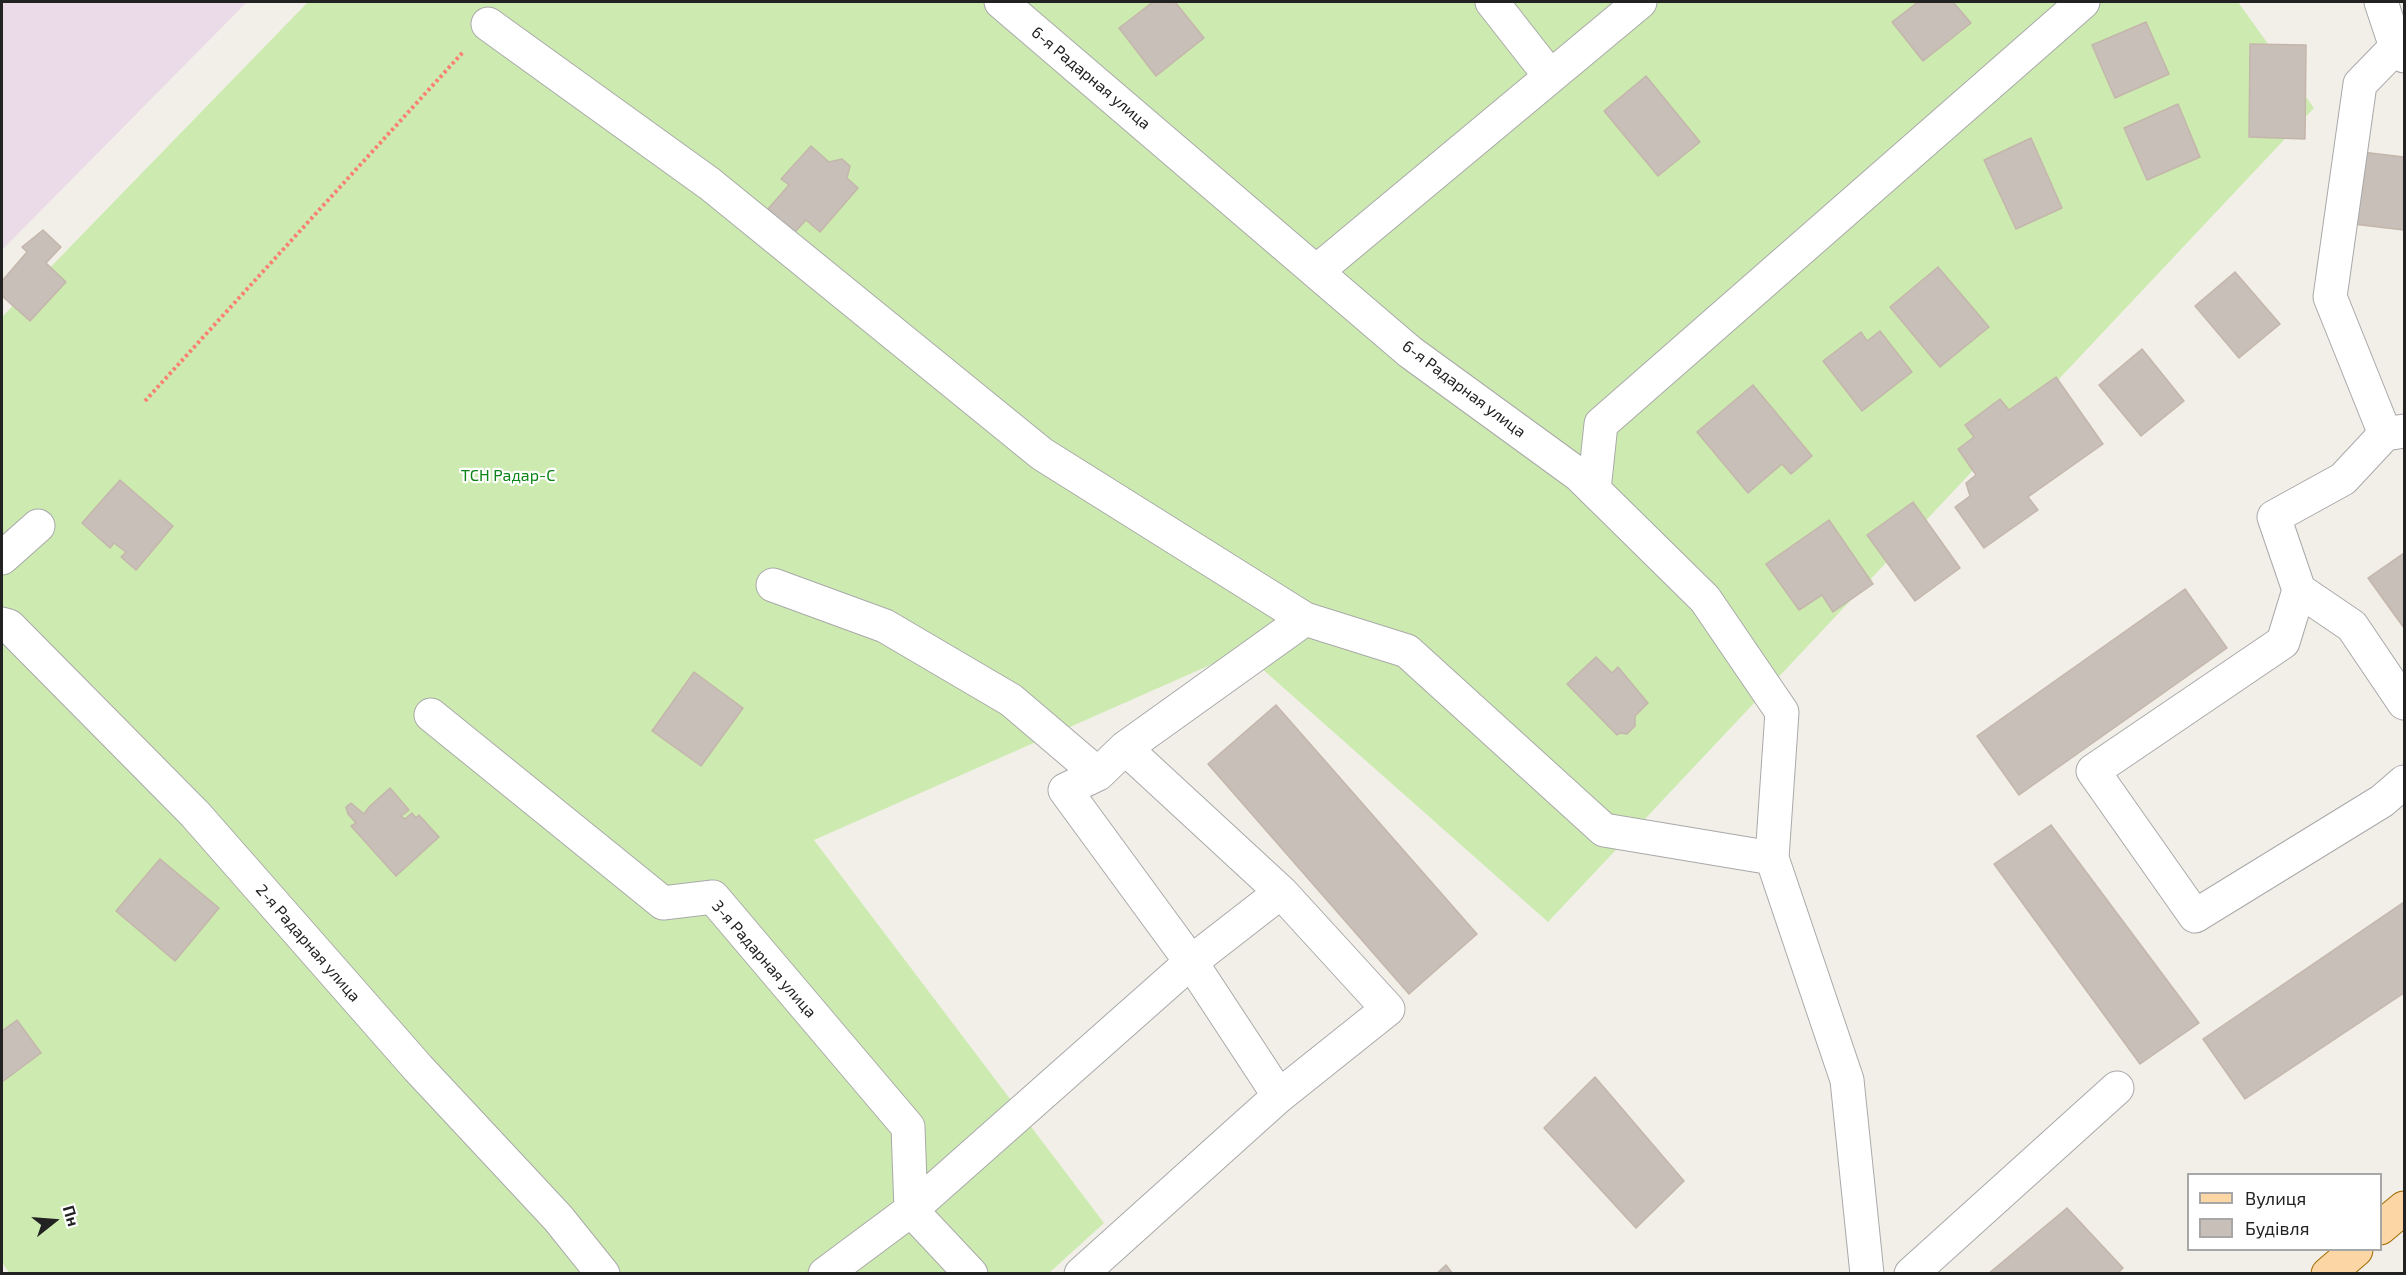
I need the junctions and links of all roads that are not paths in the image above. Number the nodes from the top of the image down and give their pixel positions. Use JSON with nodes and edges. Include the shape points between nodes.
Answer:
{"nodes":[{"id":1,"x":1001,"y":2,"type":"edge"},
{"id":2,"x":1492,"y":2,"type":"edge"},
{"id":3,"x":1640,"y":2,"type":"edge"},
{"id":4,"x":2083,"y":2,"type":"edge"},
{"id":5,"x":2381,"y":2,"type":"edge"},
{"id":6,"x":488,"y":24,"type":"road end"},
{"id":7,"x":2400,"y":52,"type":"edge"},
{"id":8,"x":1550,"y":76,"type":"junction"},
{"id":9,"x":1317,"y":271,"type":"junction"},
{"id":10,"x":2395,"y":433,"type":"edge"},
{"id":11,"x":1594,"y":490,"type":"junction"},
{"id":12,"x":38,"y":526,"type":"dead end"},
{"id":13,"x":2,"y":558,"type":"edge"},
{"id":14,"x":773,"y":585,"type":"dead end"},
{"id":15,"x":2299,"y":590,"type":"junction"},
{"id":16,"x":1305,"y":619,"type":"junction"},
{"id":17,"x":2,"y":624,"type":"edge"},
{"id":18,"x":2404,"y":703,"type":"edge"},
{"id":19,"x":431,"y":715,"type":"dead end"},
{"id":20,"x":1125,"y":748,"type":"junction"},
{"id":21,"x":1098,"y":774,"type":"junction"},
{"id":22,"x":2404,"y":782,"type":"edge"},
{"id":23,"x":1772,"y":858,"type":"junction"},
{"id":24,"x":1281,"y":892,"type":"junction"},
{"id":25,"x":1191,"y":962,"type":"junction"},
{"id":26,"x":2117,"y":1088,"type":"dead end"},
{"id":27,"x":1279,"y":1096,"type":"junction"},
{"id":28,"x":2404,"y":1208,"type":"edge"},
{"id":29,"x":911,"y":1210,"type":"junction"},
{"id":30,"x":2382,"y":1226,"type":"edge"},
{"id":31,"x":2355,"y":1251,"type":"edge"},
{"id":32,"x":603,"y":1274,"type":"edge"},
{"id":33,"x":825,"y":1274,"type":"edge"},
{"id":34,"x":970,"y":1274,"type":"edge"},
{"id":35,"x":1082,"y":1274,"type":"edge"},
{"id":36,"x":1867,"y":1274,"type":"edge"},
{"id":37,"x":1911,"y":1274,"type":"edge"},
{"id":38,"x":2328,"y":1274,"type":"edge"}],
"edges":[{"from":1,"to":9,"type":"street","name":"6-я Радарная улица"},
{"from":2,"to":8,"type":"street"},
{"from":3,"to":8,"type":"street"},
{"from":4,"to":11,"type":"street","via":[[1601,424]]},
{"from":5,"to":7,"type":"street"},
{"from":6,"to":16,"type":"street","via":[[710,184],[1042,454]]},
{"from":7,"to":10,"type":"street","via":[[2360,84],[2330,297]]},
{"from":8,"to":9,"type":"street"},
{"from":9,"to":11,"type":"street","name":"6-я Радарная улица","via":[[1410,352]]},
{"from":10,"to":15,"type":"street","via":[[2343,479],[2274,517]]},
{"from":11,"to":23,"type":"street","name":"6-я Радарная улица","via":[[1705,599],[1782,712]]},
{"from":12,"to":13,"type":"street"},
{"from":14,"to":21,"type":"street","via":[[885,626],[992,688]]},
{"from":15,"to":18,"type":"street","via":[[2352,626]]},
{"from":15,"to":22,"type":"street","via":[[2283,642],[2093,771],[2195,916],[2382,801]]},
{"from":16,"to":20,"type":"street"},
{"from":16,"to":23,"type":"street","via":[[1407,651],[1604,830]]},
{"from":17,"to":32,"type":"street","name":"2-я Радарная улица","via":[[9,626],[195,814],[418,1068],[558,1218]]},
{"from":19,"to":29,"type":"street","name":"3-я Радарная улица","via":[[663,903],[713,897],[908,1127]]},
{"from":20,"to":21,"type":"street"},
{"from":20,"to":24,"type":"street"},
{"from":21,"to":25,"type":"street","via":[[1065,790]]},
{"from":23,"to":36,"type":"street","via":[[1847,1080]]},
{"from":24,"to":25,"type":"street"},
{"from":24,"to":27,"type":"street","via":[[1388,1008]]},
{"from":25,"to":27,"type":"street"},
{"from":25,"to":29,"type":"street"},
{"from":26,"to":37,"type":"street"},
{"from":27,"to":35,"type":"street"},
{"from":28,"to":30,"type":"main road"},
{"from":29,"to":33,"type":"street"},
{"from":29,"to":34,"type":"street"},
{"from":31,"to":38,"type":"main road"}]}
